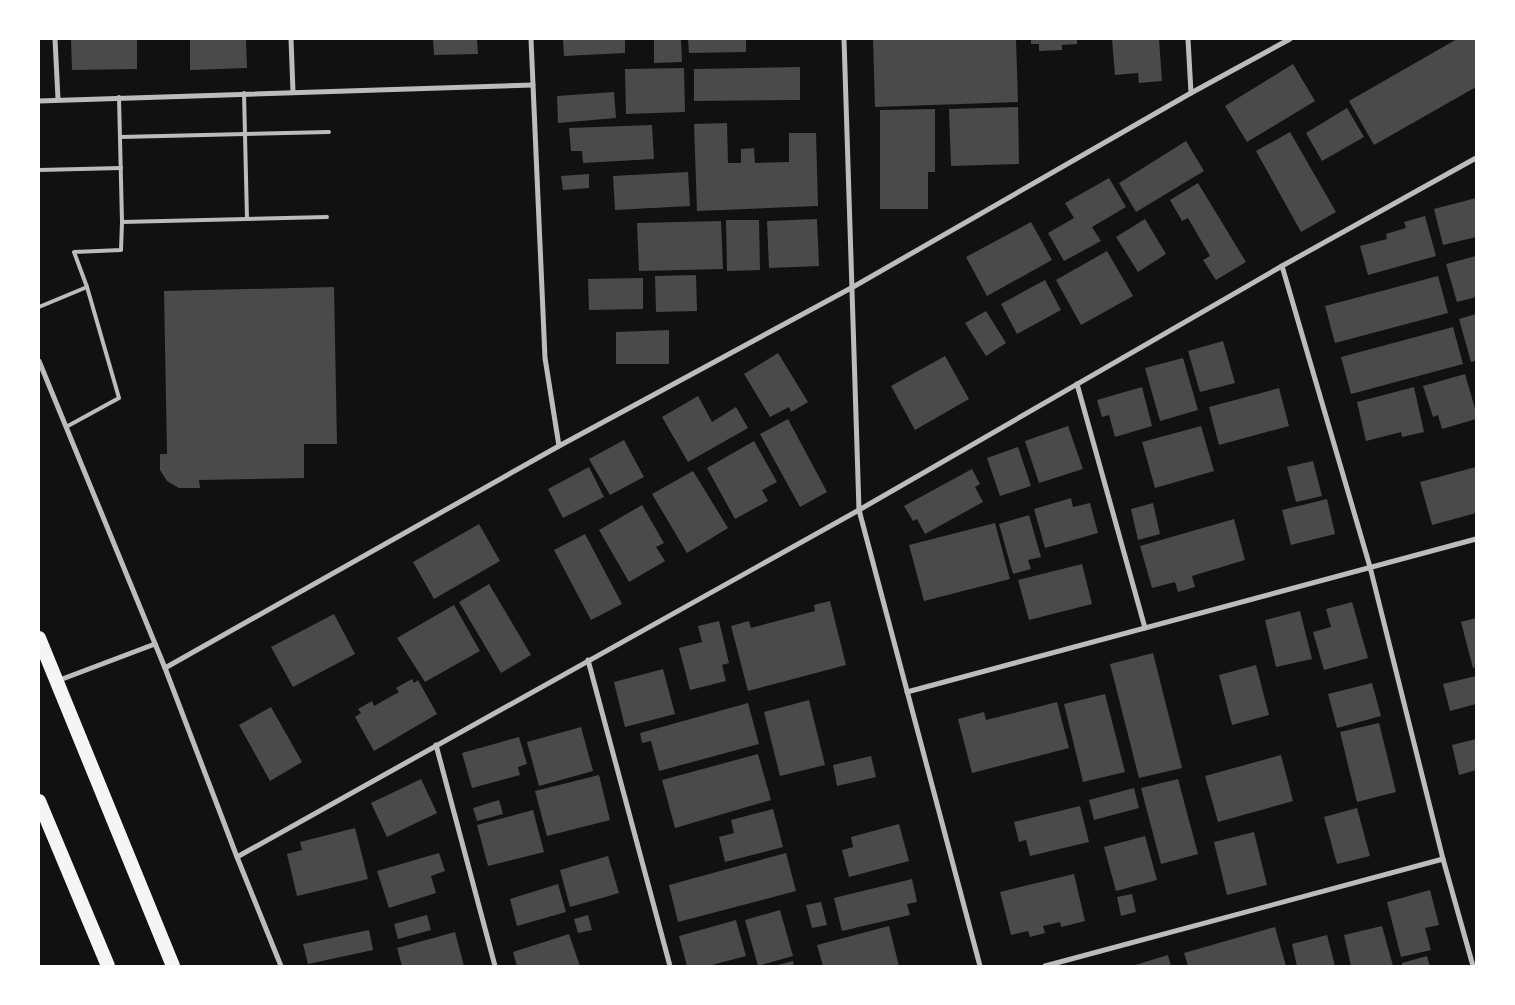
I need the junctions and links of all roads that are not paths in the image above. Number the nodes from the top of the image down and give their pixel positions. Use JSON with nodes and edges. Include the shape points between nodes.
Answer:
{"nodes":[{"id":1,"x":56,"y":39,"type":"edge"},
{"id":2,"x":291,"y":39,"type":"edge"},
{"id":3,"x":531,"y":39,"type":"edge"},
{"id":4,"x":844,"y":39,"type":"edge"},
{"id":5,"x":1188,"y":39,"type":"edge"},
{"id":6,"x":1290,"y":39,"type":"edge"},
{"id":7,"x":533,"y":84,"type":"junction"},
{"id":8,"x":293,"y":92,"type":"junction"},
{"id":9,"x":244,"y":93,"type":"junction"},
{"id":10,"x":1191,"y":93,"type":"junction"},
{"id":11,"x":119,"y":97,"type":"junction"},
{"id":12,"x":58,"y":99,"type":"junction"},
{"id":13,"x":39,"y":101,"type":"edge"},
{"id":14,"x":329,"y":132,"type":"dead end"},
{"id":15,"x":245,"y":134,"type":"junction"},
{"id":16,"x":120,"y":138,"type":"junction"},
{"id":17,"x":1476,"y":158,"type":"edge"},
{"id":18,"x":121,"y":168,"type":"junction"},
{"id":19,"x":39,"y":170,"type":"edge"},
{"id":20,"x":327,"y":217,"type":"dead end"},
{"id":21,"x":247,"y":219,"type":"junction"},
{"id":22,"x":122,"y":222,"type":"junction"},
{"id":23,"x":1282,"y":266,"type":"junction"},
{"id":24,"x":87,"y":287,"type":"junction"},
{"id":25,"x":853,"y":287,"type":"junction"},
{"id":26,"x":39,"y":307,"type":"edge"},
{"id":27,"x":39,"y":361,"type":"edge"},
{"id":28,"x":1077,"y":384,"type":"junction"},
{"id":29,"x":66,"y":427,"type":"junction"},
{"id":30,"x":559,"y":446,"type":"junction"},
{"id":31,"x":859,"y":510,"type":"junction"},
{"id":32,"x":1476,"y":539,"type":"edge"},
{"id":33,"x":1370,"y":567,"type":"junction"},
{"id":34,"x":1145,"y":628,"type":"junction"},
{"id":35,"x":40,"y":643,"type":"edge"},
{"id":36,"x":155,"y":644,"type":"junction"},
{"id":37,"x":588,"y":660,"type":"junction"},
{"id":38,"x":165,"y":668,"type":"junction"},
{"id":39,"x":57,"y":681,"type":"junction"},
{"id":40,"x":908,"y":692,"type":"junction"},
{"id":41,"x":436,"y":745,"type":"junction"},
{"id":42,"x":39,"y":801,"type":"edge"},
{"id":43,"x":237,"y":857,"type":"junction"},
{"id":44,"x":1443,"y":859,"type":"junction"},
{"id":45,"x":108,"y":966,"type":"edge"},
{"id":46,"x":174,"y":966,"type":"edge"},
{"id":47,"x":281,"y":966,"type":"edge"},
{"id":48,"x":495,"y":966,"type":"edge"},
{"id":49,"x":670,"y":966,"type":"edge"},
{"id":50,"x":980,"y":966,"type":"edge"},
{"id":51,"x":1045,"y":966,"type":"edge"},
{"id":52,"x":1473,"y":966,"type":"edge"}],
"edges":[{"from":1,"to":12,"type":"street"},
{"from":2,"to":8,"type":"street"},
{"from":3,"to":7,"type":"street"},
{"from":4,"to":25,"type":"street"},
{"from":5,"to":10,"type":"street"},
{"from":6,"to":10,"type":"street"},
{"from":7,"to":8,"type":"street"},
{"from":7,"to":30,"type":"street","via":[[545,358]]},
{"from":8,"to":9,"type":"street"},
{"from":9,"to":11,"type":"street"},
{"from":9,"to":15,"type":"lane"},
{"from":10,"to":25,"type":"street"},
{"from":11,"to":12,"type":"street"},
{"from":11,"to":16,"type":"lane"},
{"from":12,"to":13,"type":"street"},
{"from":14,"to":15,"type":"lane"},
{"from":15,"to":16,"type":"lane"},
{"from":15,"to":21,"type":"lane"},
{"from":16,"to":18,"type":"lane"},
{"from":17,"to":23,"type":"street"},
{"from":18,"to":19,"type":"lane"},
{"from":18,"to":22,"type":"lane"},
{"from":20,"to":21,"type":"lane"},
{"from":21,"to":22,"type":"lane"},
{"from":22,"to":24,"type":"lane","via":[[121,250],[74,252]]},
{"from":23,"to":28,"type":"street"},
{"from":23,"to":33,"type":"street"},
{"from":24,"to":26,"type":"lane"},
{"from":24,"to":29,"type":"lane","via":[[119,398]]},
{"from":25,"to":30,"type":"street"},
{"from":25,"to":31,"type":"street"},
{"from":27,"to":29,"type":"street"},
{"from":28,"to":31,"type":"street"},
{"from":28,"to":34,"type":"street"},
{"from":29,"to":36,"type":"street"},
{"from":30,"to":38,"type":"street"},
{"from":31,"to":37,"type":"street"},
{"from":31,"to":40,"type":"street"},
{"from":32,"to":33,"type":"street"},
{"from":33,"to":34,"type":"street"},
{"from":33,"to":44,"type":"street"},
{"from":34,"to":40,"type":"street"},
{"from":35,"to":39,"type":"highway"},
{"from":36,"to":38,"type":"street"},
{"from":36,"to":39,"type":"street"},
{"from":37,"to":41,"type":"street"},
{"from":37,"to":49,"type":"street"},
{"from":38,"to":43,"type":"street"},
{"from":39,"to":46,"type":"highway"},
{"from":40,"to":50,"type":"street"},
{"from":41,"to":43,"type":"street"},
{"from":41,"to":48,"type":"street"},
{"from":42,"to":45,"type":"highway"},
{"from":43,"to":47,"type":"street"},
{"from":44,"to":51,"type":"street"},
{"from":44,"to":52,"type":"street"}]}
